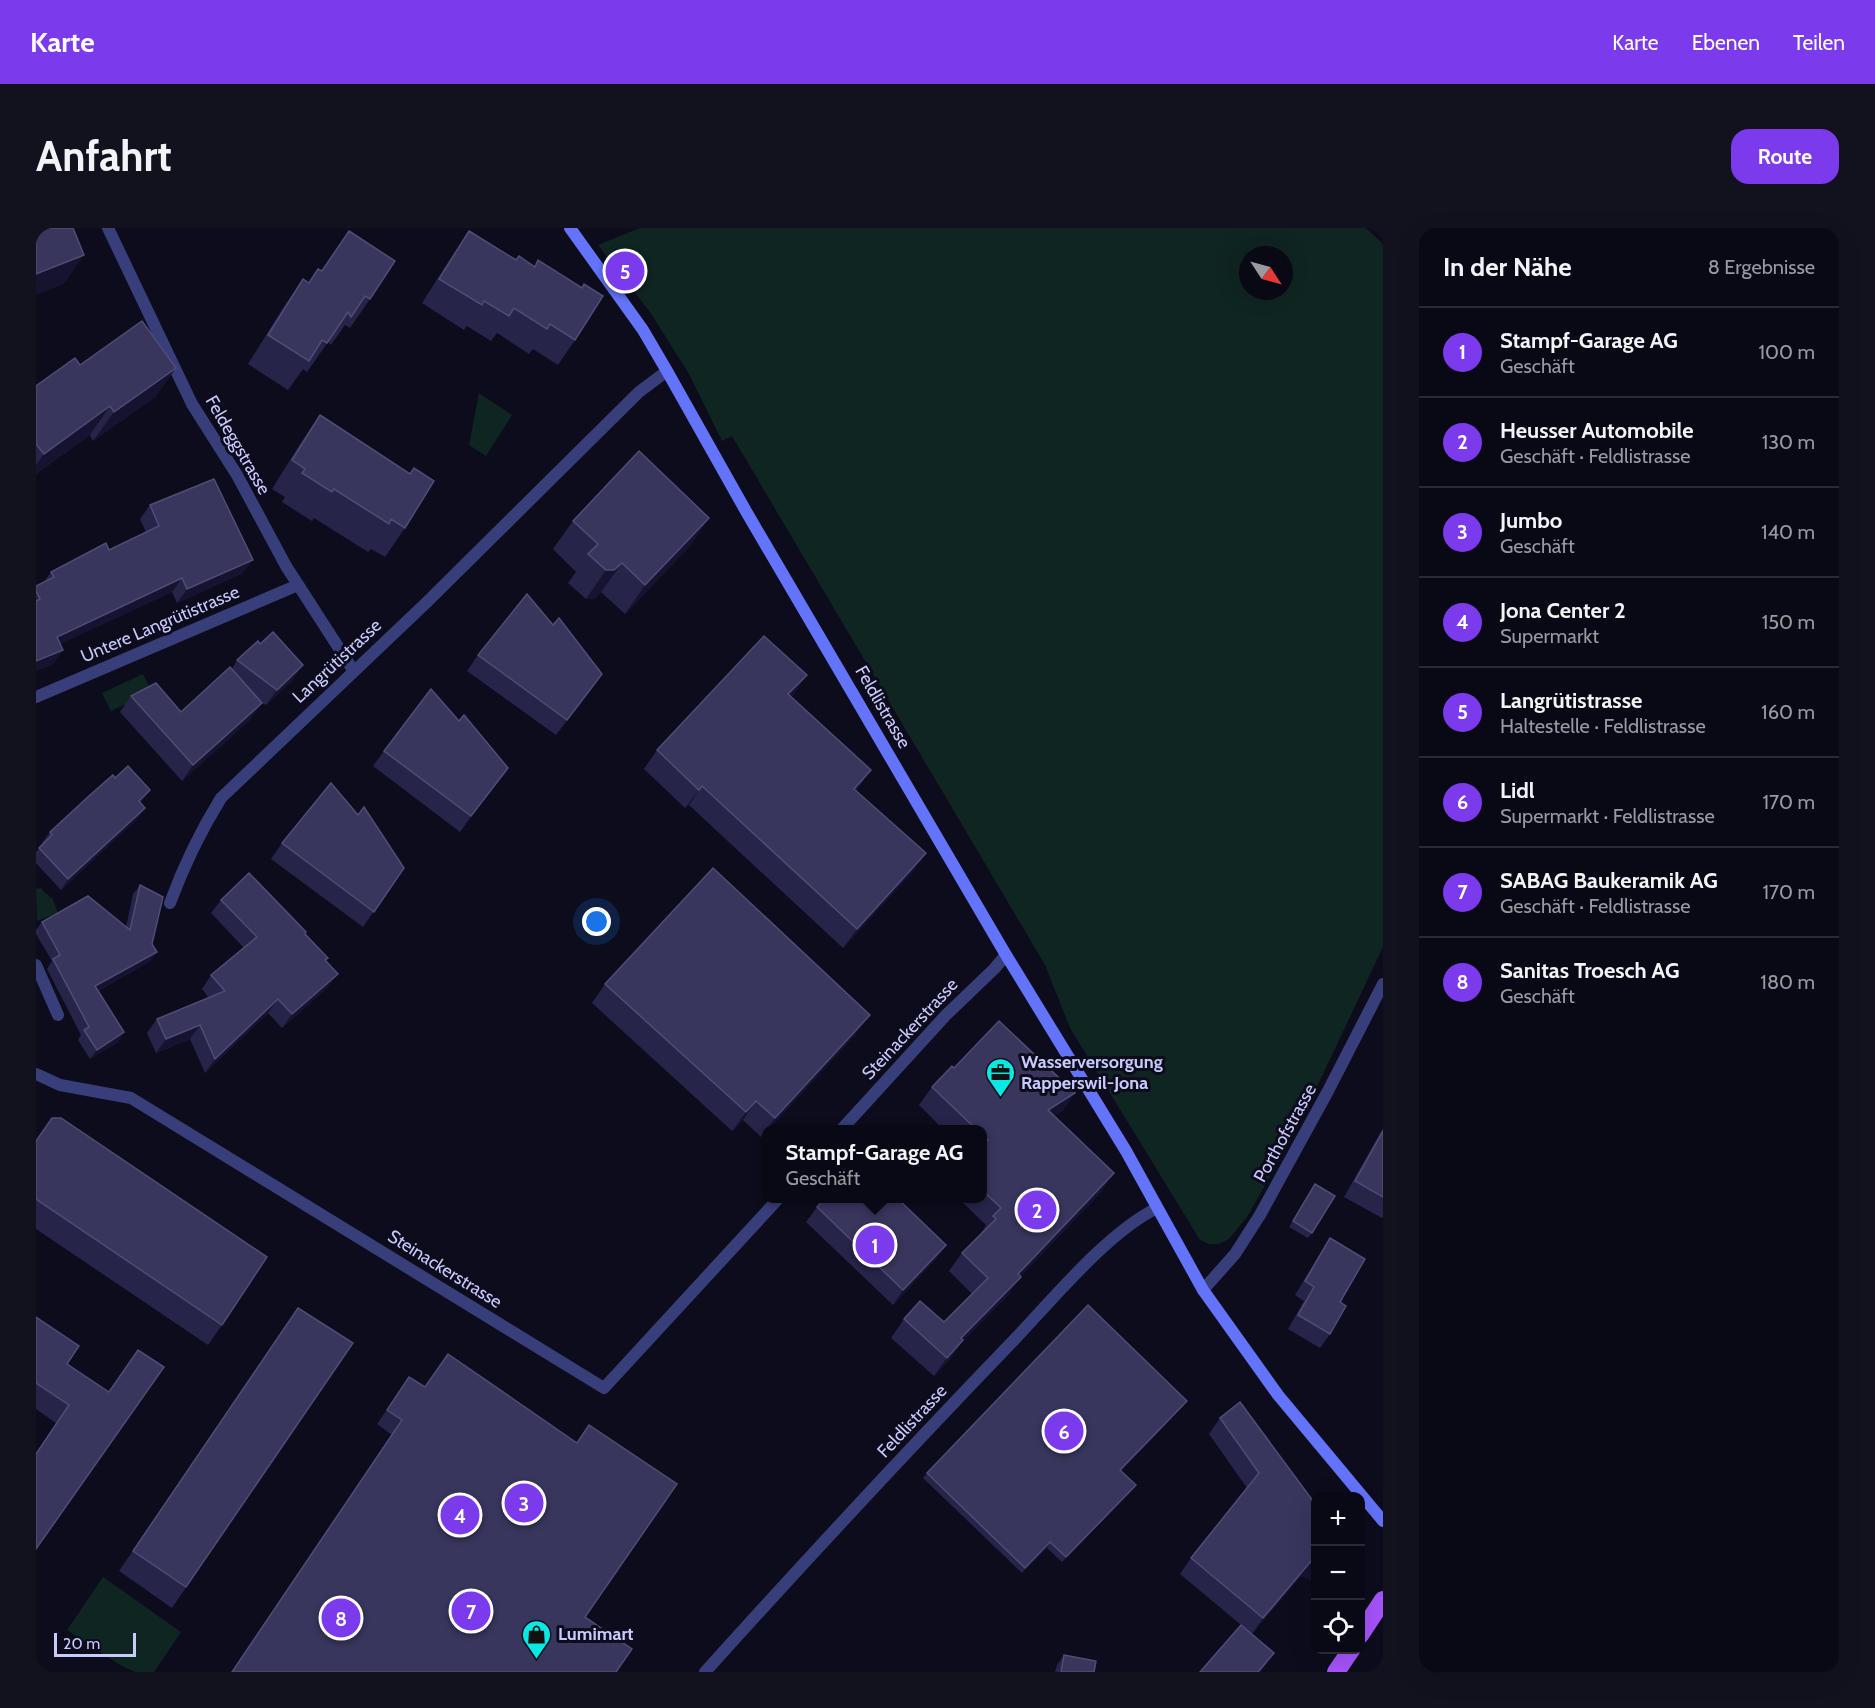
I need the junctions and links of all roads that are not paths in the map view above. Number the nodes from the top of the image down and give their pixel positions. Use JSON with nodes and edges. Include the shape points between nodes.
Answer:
{"nodes":[{"id":1,"x":108,"y":228,"type":"edge"},
{"id":2,"x":570,"y":228,"type":"edge"},
{"id":3,"x":667,"y":371,"type":"junction"},
{"id":4,"x":298,"y":585,"type":"junction"},
{"id":5,"x":353,"y":670,"type":"junction"},
{"id":6,"x":36,"y":697,"type":"edge"},
{"id":7,"x":170,"y":903,"type":"dead end"},
{"id":8,"x":1006,"y":955,"type":"junction"},
{"id":9,"x":36,"y":965,"type":"edge"},
{"id":10,"x":1383,"y":984,"type":"edge"},
{"id":11,"x":58,"y":1015,"type":"dead end"},
{"id":12,"x":36,"y":1074,"type":"edge"},
{"id":13,"x":846,"y":1125,"type":"edge"},
{"id":14,"x":774,"y":1203,"type":"edge"},
{"id":15,"x":1157,"y":1208,"type":"junction"},
{"id":16,"x":1203,"y":1290,"type":"junction"},
{"id":17,"x":1383,"y":1521,"type":"edge"},
{"id":18,"x":1383,"y":1600,"type":"edge"},
{"id":19,"x":1365,"y":1627,"type":"edge"},
{"id":20,"x":1348,"y":1654,"type":"edge"},
{"id":21,"x":705,"y":1672,"type":"edge"},
{"id":22,"x":1336,"y":1672,"type":"edge"}],
"edges":[{"from":1,"to":4,"type":"street","name":"Feldeggstrasse","via":[[192,404]]},
{"from":2,"to":3,"type":"street","name":"Feldlistrasse"},
{"from":3,"to":5,"type":"street","name":"Langrütistrasse","via":[[639,392]]},
{"from":3,"to":8,"type":"street","name":"Feldlistrasse"},
{"from":4,"to":5,"type":"street","name":"Feldeggstrasse"},
{"from":4,"to":6,"type":"street","name":"Untere Langrütistrasse"},
{"from":5,"to":7,"type":"street","name":"Langrütistrasse","via":[[221,798],[199,832]]},
{"from":8,"to":13,"type":"street","name":"Steinackerstrasse","via":[[946,1014]]},
{"from":8,"to":15,"type":"street","name":"Feldlistrasse"},
{"from":9,"to":11,"type":"street"},
{"from":10,"to":16,"type":"street","name":"Porthofstrasse","via":[[1266,1205],[1235,1254]]},
{"from":12,"to":14,"type":"street","name":"Steinackerstrasse","via":[[60,1085],[131,1098],[604,1388]]},
{"from":15,"to":16,"type":"street","name":"Feldlistrasse"},
{"from":15,"to":21,"type":"street","name":"Feldlistrasse","via":[[1139,1217],[1101,1250],[924,1434]]},
{"from":16,"to":17,"type":"street","name":"Feldlistrasse","via":[[1278,1395]]},
{"from":18,"to":19,"type":"main road"},
{"from":20,"to":22,"type":"main road"}]}
